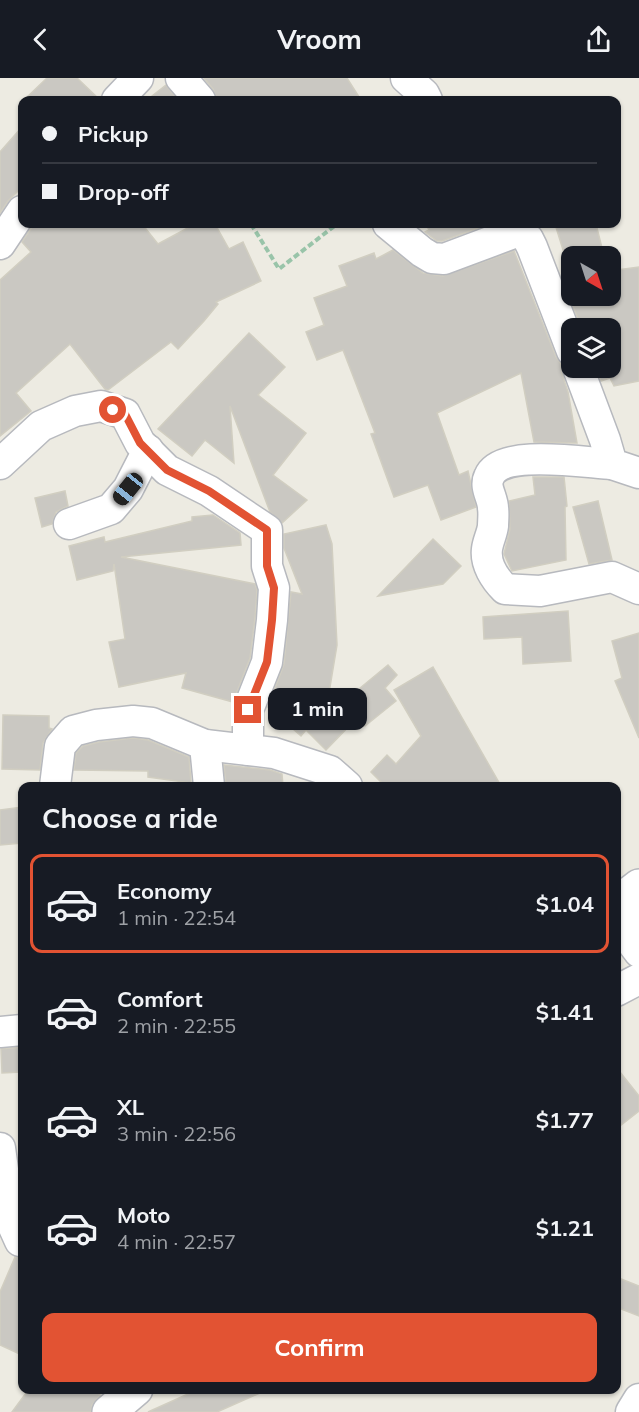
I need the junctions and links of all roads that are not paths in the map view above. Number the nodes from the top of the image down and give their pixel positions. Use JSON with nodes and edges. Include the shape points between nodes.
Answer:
{"nodes":[{"id":1,"x":138,"y":78,"type":"edge"},
{"id":2,"x":181,"y":78,"type":"edge"},
{"id":3,"x":406,"y":78,"type":"edge"},
{"id":4,"x":121,"y":96,"type":"edge"},
{"id":5,"x":197,"y":96,"type":"edge"},
{"id":6,"x":425,"y":96,"type":"edge"},
{"id":7,"x":18,"y":217,"type":"edge"},
{"id":8,"x":393,"y":228,"type":"edge"},
{"id":9,"x":0,"y":244,"type":"edge"},
{"id":10,"x":561,"y":323,"type":"edge"},
{"id":11,"x":582,"y":378,"type":"edge"},
{"id":12,"x":148,"y":450,"type":"junction"},
{"id":13,"x":0,"y":464,"type":"edge"},
{"id":14,"x":625,"y":469,"type":"edge"},
{"id":15,"x":69,"y":524,"type":"dead end"},
{"id":16,"x":639,"y":589,"type":"edge"},
{"id":17,"x":205,"y":745,"type":"junction"},
{"id":18,"x":248,"y":750,"type":"junction"},
{"id":19,"x":55,"y":782,"type":"edge"},
{"id":20,"x":209,"y":782,"type":"edge"},
{"id":21,"x":342,"y":782,"type":"edge"},
{"id":22,"x":628,"y":893,"type":"edge"},
{"id":23,"x":639,"y":952,"type":"edge"},
{"id":24,"x":639,"y":979,"type":"edge"},
{"id":25,"x":621,"y":988,"type":"edge"},
{"id":26,"x":18,"y":1030,"type":"edge"},
{"id":27,"x":0,"y":1032,"type":"edge"},
{"id":28,"x":0,"y":1148,"type":"edge"},
{"id":29,"x":18,"y":1237,"type":"edge"},
{"id":30,"x":130,"y":1394,"type":"edge"},
{"id":31,"x":639,"y":1399,"type":"edge"},
{"id":32,"x":109,"y":1412,"type":"edge"},
{"id":33,"x":631,"y":1412,"type":"edge"}],
"edges":[{"from":1,"to":4,"type":"street"},
{"from":2,"to":5,"type":"street"},
{"from":3,"to":6,"type":"street"},
{"from":7,"to":9,"type":"street"},
{"from":8,"to":10,"type":"street","via":[[432,258],[444,259],[519,231],[528,239]]},
{"from":11,"to":14,"type":"street","via":[[605,440]]},
{"from":12,"to":13,"type":"street","via":[[125,414],[101,406],[75,411],[41,426]]},
{"from":12,"to":15,"type":"street","via":[[128,489],[111,509]]},
{"from":12,"to":18,"type":"street","via":[[167,470],[209,491],[267,530],[267,566],[274,588],[272,620],[267,662],[248,710]]},
{"from":14,"to":16,"type":"street","via":[[530,458],[493,470],[487,479],[494,506],[486,551],[494,577],[506,589],[540,591],[612,577]]},
{"from":17,"to":18,"type":"street"},
{"from":17,"to":19,"type":"street","via":[[152,723],[96,724],[73,731],[60,746]]},
{"from":17,"to":20,"type":"street"},
{"from":18,"to":21,"type":"street","via":[[274,753],[330,771]]},
{"from":22,"to":23,"type":"street","via":[[626,924],[630,941]]},
{"from":24,"to":25,"type":"street"},
{"from":26,"to":27,"type":"street"},
{"from":28,"to":29,"type":"street","via":[[10,1219]]},
{"from":30,"to":32,"type":"street"},
{"from":31,"to":33,"type":"street"}]}
